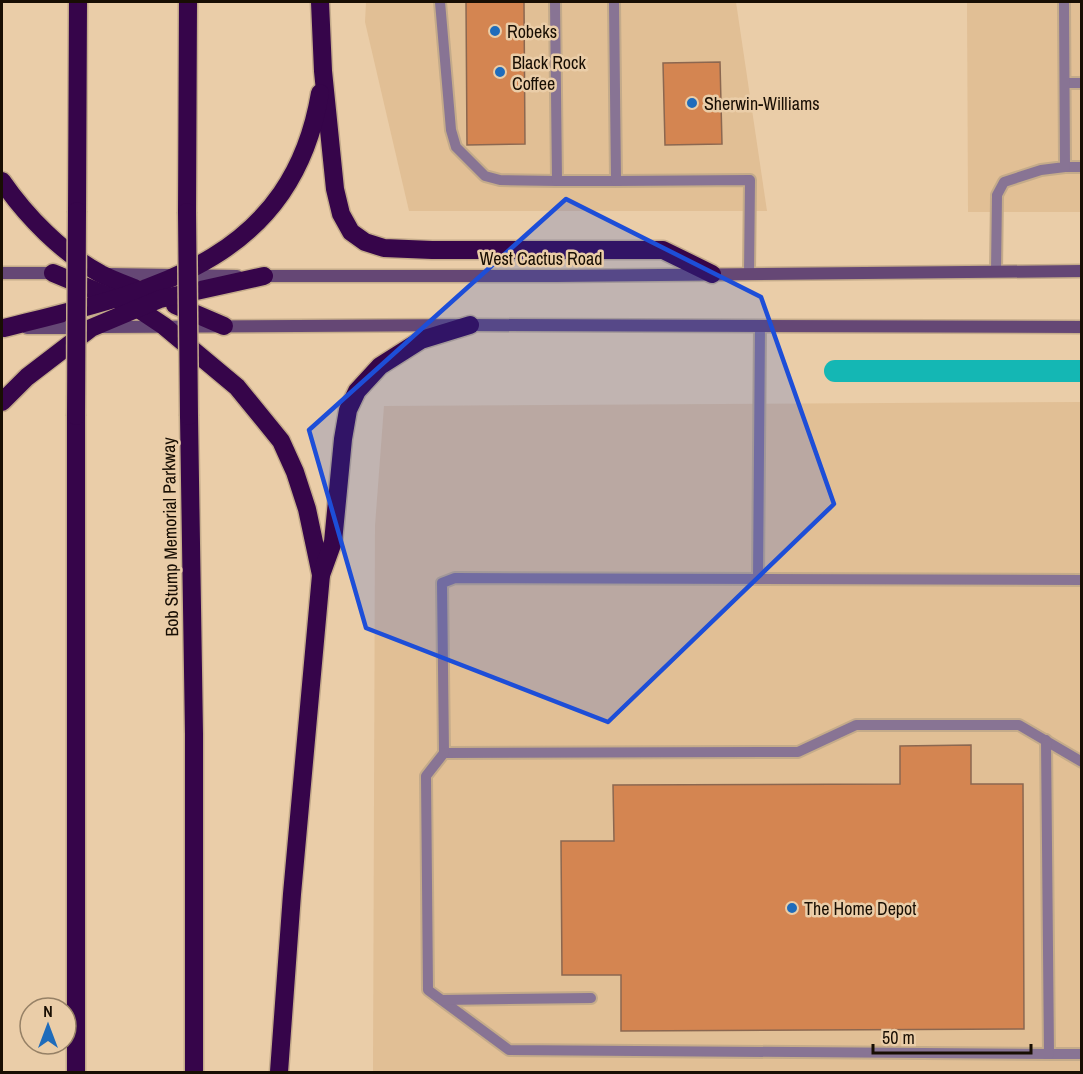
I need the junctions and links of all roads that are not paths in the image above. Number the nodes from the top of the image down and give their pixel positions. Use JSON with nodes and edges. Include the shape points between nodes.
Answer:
{"nodes":[{"id":1,"x":78,"y":2,"type":"edge"},
{"id":2,"x":188,"y":2,"type":"edge"},
{"id":3,"x":320,"y":2,"type":"edge"},
{"id":4,"x":440,"y":2,"type":"edge"},
{"id":5,"x":555,"y":2,"type":"edge"},
{"id":6,"x":614,"y":2,"type":"edge"},
{"id":7,"x":1064,"y":2,"type":"edge"},
{"id":8,"x":323,"y":71,"type":"junction"},
{"id":9,"x":1065,"y":83,"type":"junction"},
{"id":10,"x":1082,"y":83,"type":"edge"},
{"id":11,"x":1065,"y":167,"type":"junction"},
{"id":12,"x":1082,"y":167,"type":"edge"},
{"id":13,"x":2,"y":181,"type":"edge"},
{"id":14,"x":557,"y":181,"type":"junction"},
{"id":15,"x":616,"y":181,"type":"junction"},
{"id":16,"x":1082,"y":271,"type":"edge"},
{"id":17,"x":996,"y":272,"type":"junction"},
{"id":18,"x":2,"y":273,"type":"edge"},
{"id":19,"x":53,"y":273,"type":"junction"},
{"id":20,"x":100,"y":273,"type":"junction"},
{"id":21,"x":712,"y":274,"type":"junction"},
{"id":22,"x":749,"y":274,"type":"junction"},
{"id":23,"x":180,"y":276,"type":"junction"},
{"id":24,"x":264,"y":276,"type":"junction"},
{"id":25,"x":117,"y":299,"type":"junction"},
{"id":26,"x":138,"y":299,"type":"junction"},
{"id":27,"x":160,"y":299,"type":"junction"},
{"id":28,"x":471,"y":325,"type":"junction"},
{"id":29,"x":164,"y":326,"type":"junction"},
{"id":30,"x":224,"y":326,"type":"junction"},
{"id":31,"x":760,"y":326,"type":"junction"},
{"id":32,"x":1082,"y":327,"type":"edge"},
{"id":33,"x":3,"y":328,"type":"edge"},
{"id":34,"x":91,"y":328,"type":"junction"},
{"id":35,"x":2,"y":402,"type":"edge"},
{"id":36,"x":321,"y":575,"type":"junction"},
{"id":37,"x":758,"y":579,"type":"junction"},
{"id":38,"x":1082,"y":580,"type":"edge"},
{"id":39,"x":1046,"y":740,"type":"junction"},
{"id":40,"x":444,"y":753,"type":"junction"},
{"id":41,"x":1082,"y":762,"type":"edge"},
{"id":42,"x":591,"y":999,"type":"dead end"},
{"id":43,"x":441,"y":1000,"type":"junction"},
{"id":44,"x":1049,"y":1054,"type":"junction"},
{"id":45,"x":1082,"y":1054,"type":"edge"},
{"id":46,"x":76,"y":1072,"type":"edge"},
{"id":47,"x":194,"y":1072,"type":"edge"},
{"id":48,"x":279,"y":1072,"type":"edge"}],
"edges":[{"from":1,"to":46,"type":"highway","bridge":true},
{"from":2,"to":47,"type":"highway","name":"Bob Stump Memorial Parkway","bridge":true},
{"from":3,"to":8,"type":"highway"},
{"from":4,"to":14,"type":"lane","via":[[451,130],[456,147],[485,176]]},
{"from":5,"to":14,"type":"lane"},
{"from":6,"to":15,"type":"lane"},
{"from":7,"to":9,"type":"lane"},
{"from":8,"to":21,"type":"highway","via":[[341,214],[351,232],[365,242],[384,248],[432,250],[663,250]]},
{"from":8,"to":23,"type":"highway","via":[[315,123],[278,200],[232,244]]},
{"from":9,"to":10,"type":"lane"},
{"from":9,"to":11,"type":"lane"},
{"from":11,"to":12,"type":"lane"},
{"from":11,"to":17,"type":"lane","via":[[1004,182],[997,195]]},
{"from":13,"to":20,"type":"highway","via":[[18,205],[56,242]]},
{"from":14,"to":15,"type":"lane"},
{"from":15,"to":22,"type":"lane","via":[[750,180]]},
{"from":16,"to":17,"type":"main road","name":"West Cactus Road"},
{"from":17,"to":22,"type":"main road","name":"West Cactus Road"},
{"from":18,"to":19,"type":"main road","name":"West Cactus Road"},
{"from":19,"to":20,"type":"main road","name":"West Cactus Road"},
{"from":19,"to":25,"type":"highway"},
{"from":20,"to":23,"type":"main road","name":"West Cactus Road"},
{"from":20,"to":26,"type":"highway"},
{"from":21,"to":22,"type":"main road","name":"West Cactus Road"},
{"from":21,"to":24,"type":"main road","name":"West Cactus Road"},
{"from":23,"to":24,"type":"main road","name":"West Cactus Road"},
{"from":23,"to":26,"type":"highway"},
{"from":24,"to":27,"type":"highway"},
{"from":25,"to":26,"type":"highway"},
{"from":25,"to":33,"type":"highway"},
{"from":26,"to":27,"type":"highway"},
{"from":26,"to":29,"type":"highway"},
{"from":26,"to":34,"type":"highway"},
{"from":27,"to":30,"type":"highway"},
{"from":28,"to":30,"type":"main road"},
{"from":28,"to":31,"type":"main road"},
{"from":28,"to":36,"type":"highway","via":[[414,344],[380,366],[357,391],[348,410],[343,438],[333,542]]},
{"from":29,"to":30,"type":"main road"},
{"from":29,"to":34,"type":"main road"},
{"from":29,"to":36,"type":"highway","via":[[237,387],[280,441],[296,472]]},
{"from":31,"to":32,"type":"main road"},
{"from":31,"to":37,"type":"lane"},
{"from":33,"to":34,"type":"main road"},
{"from":34,"to":35,"type":"highway","via":[[27,377]]},
{"from":36,"to":48,"type":"highway"},
{"from":37,"to":38,"type":"lane"},
{"from":37,"to":40,"type":"lane","via":[[455,578],[442,583]]},
{"from":39,"to":40,"type":"lane","via":[[1019,725],[856,725],[798,752]]},
{"from":39,"to":41,"type":"lane"},
{"from":39,"to":44,"type":"lane"},
{"from":40,"to":43,"type":"lane","via":[[426,776],[428,990]]},
{"from":42,"to":43,"type":"lane"},
{"from":43,"to":44,"type":"lane","via":[[509,1050]]},
{"from":44,"to":45,"type":"lane"}]}
